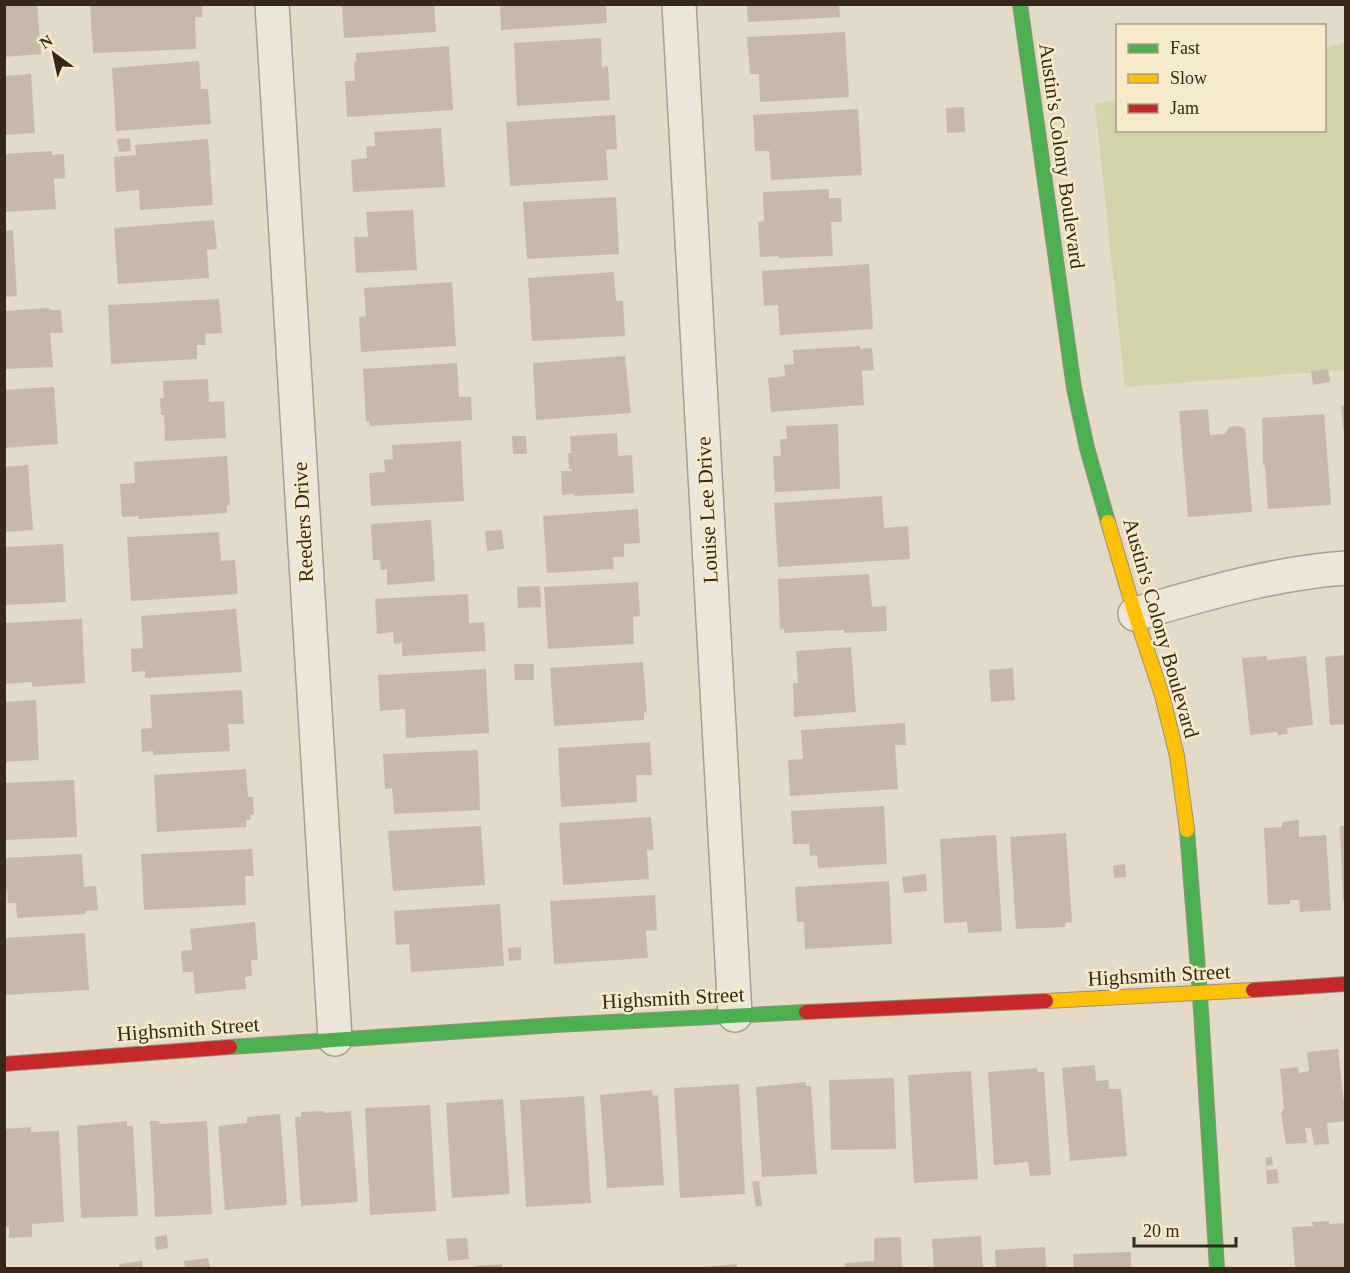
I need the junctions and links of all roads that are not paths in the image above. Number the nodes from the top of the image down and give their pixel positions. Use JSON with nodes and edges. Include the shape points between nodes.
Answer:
{"nodes":[{"id":1,"x":272,"y":4,"type":"edge"},
{"id":2,"x":679,"y":4,"type":"edge"},
{"id":3,"x":1020,"y":4,"type":"edge"},
{"id":4,"x":1346,"y":568,"type":"edge"},
{"id":5,"x":1135,"y":614,"type":"junction"},
{"id":6,"x":1346,"y":984,"type":"edge"},
{"id":7,"x":1200,"y":994,"type":"junction"},
{"id":8,"x":735,"y":1015,"type":"junction"},
{"id":9,"x":335,"y":1039,"type":"junction"},
{"id":10,"x":4,"y":1064,"type":"edge"},
{"id":11,"x":1216,"y":1269,"type":"edge"}],
"edges":[{"from":1,"to":9,"type":"street","name":"Reeders Drive"},
{"from":2,"to":8,"type":"street","name":"Louise Lee Drive"},
{"from":3,"to":5,"type":"street","name":"Austin's Colony Boulevard","via":[[1074,388],[1087,448]]},
{"from":4,"to":5,"type":"street","via":[[1266,578]]},
{"from":5,"to":7,"type":"street","name":"Austin's Colony Boulevard","via":[[1177,756],[1185,806]]},
{"from":6,"to":7,"type":"street","name":"Highsmith Street"},
{"from":7,"to":8,"type":"street","name":"Highsmith Street"},
{"from":7,"to":11,"type":"street","name":"Austin's Colony Boulevard"},
{"from":8,"to":9,"type":"street","name":"Highsmith Street"},
{"from":9,"to":10,"type":"street","name":"Highsmith Street"}]}
